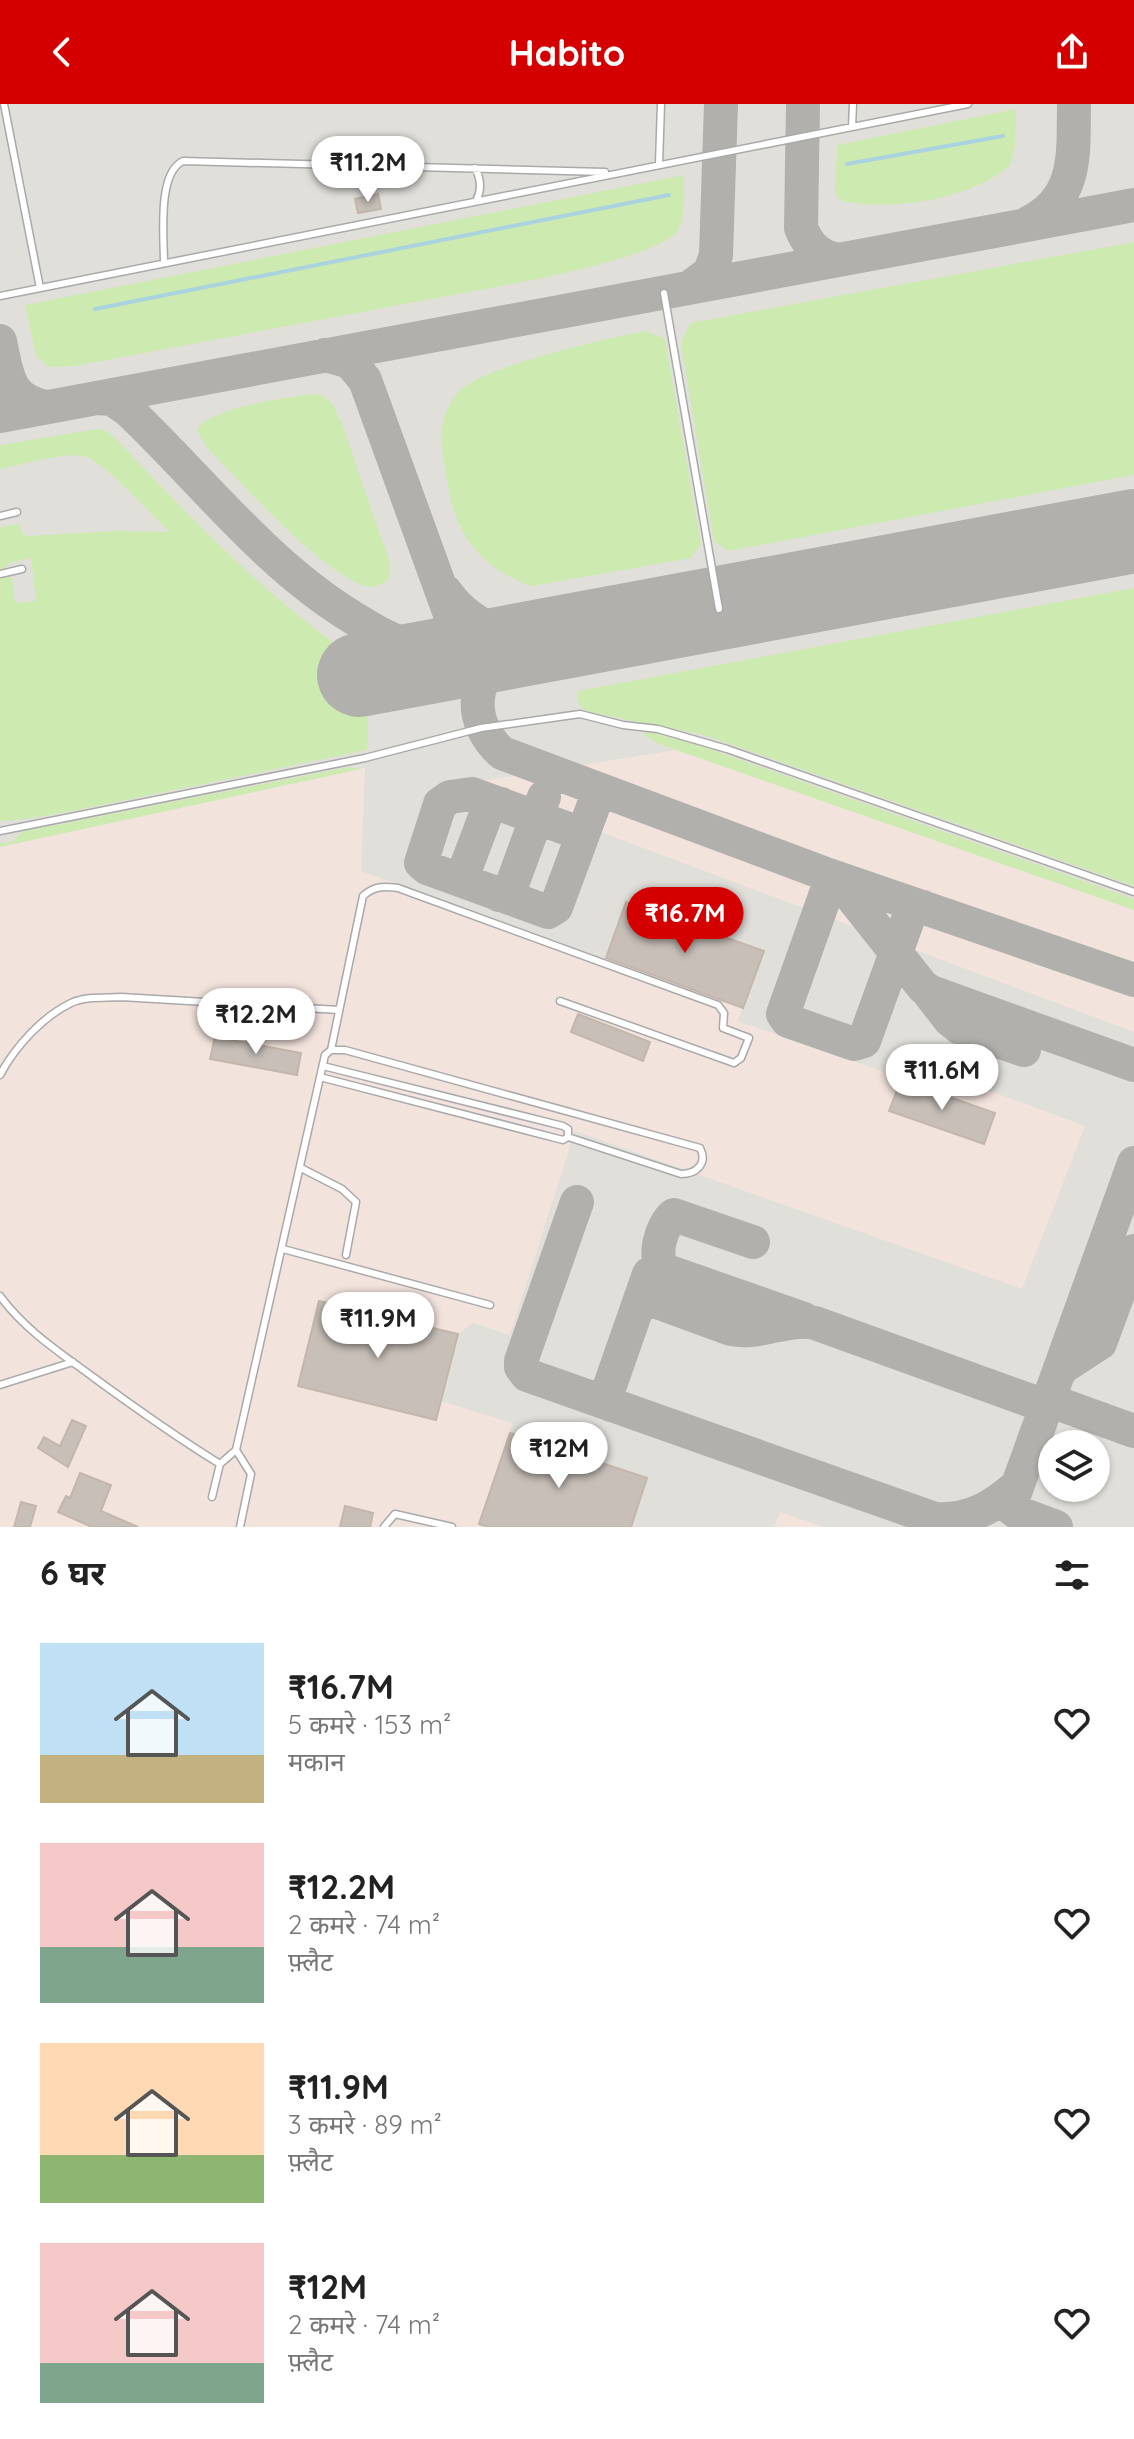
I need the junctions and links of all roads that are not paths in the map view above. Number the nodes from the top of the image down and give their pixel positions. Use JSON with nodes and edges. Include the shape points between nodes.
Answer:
{"nodes":[{"id":1,"x":4,"y":104,"type":"edge"},
{"id":2,"x":661,"y":104,"type":"edge"},
{"id":3,"x":853,"y":104,"type":"edge"},
{"id":4,"x":968,"y":104,"type":"edge"},
{"id":5,"x":852,"y":127,"type":"junction"},
{"id":6,"x":659,"y":164,"type":"junction"},
{"id":7,"x":475,"y":168,"type":"junction"},
{"id":8,"x":616,"y":172,"type":"junction"},
{"id":9,"x":476,"y":201,"type":"junction"},
{"id":10,"x":164,"y":263,"type":"junction"},
{"id":11,"x":40,"y":288,"type":"junction"},
{"id":12,"x":664,"y":293,"type":"dead end"},
{"id":13,"x":0,"y":296,"type":"edge"},
{"id":14,"x":17,"y":512,"type":"dead end"},
{"id":15,"x":0,"y":516,"type":"edge"},
{"id":16,"x":22,"y":569,"type":"dead end"},
{"id":17,"x":0,"y":574,"type":"edge"},
{"id":18,"x":719,"y":609,"type":"dead end"},
{"id":19,"x":0,"y":831,"type":"edge"},
{"id":20,"x":1134,"y":892,"type":"edge"},
{"id":21,"x":560,"y":1001,"type":"dead end"},
{"id":22,"x":339,"y":1010,"type":"junction"},
{"id":23,"x":331,"y":1050,"type":"junction"},
{"id":24,"x":323,"y":1066,"type":"junction"},
{"id":25,"x":0,"y":1075,"type":"edge"},
{"id":26,"x":320,"y":1077,"type":"junction"},
{"id":27,"x":568,"y":1137,"type":"junction"},
{"id":28,"x":301,"y":1168,"type":"junction"},
{"id":29,"x":283,"y":1249,"type":"junction"},
{"id":30,"x":346,"y":1255,"type":"dead end"},
{"id":31,"x":0,"y":1296,"type":"edge"},
{"id":32,"x":490,"y":1305,"type":"dead end"},
{"id":33,"x":73,"y":1362,"type":"junction"},
{"id":34,"x":0,"y":1385,"type":"edge"},
{"id":35,"x":236,"y":1450,"type":"junction"},
{"id":36,"x":220,"y":1464,"type":"junction"},
{"id":37,"x":212,"y":1497,"type":"dead end"},
{"id":38,"x":240,"y":1527,"type":"edge"},
{"id":39,"x":384,"y":1527,"type":"edge"},
{"id":40,"x":452,"y":1527,"type":"edge"}],
"edges":[{"from":1,"to":11,"type":"lane"},
{"from":2,"to":6,"type":"lane"},
{"from":3,"to":5,"type":"lane"},
{"from":4,"to":5,"type":"lane"},
{"from":5,"to":6,"type":"lane"},
{"from":6,"to":8,"type":"lane"},
{"from":7,"to":8,"type":"lane"},
{"from":7,"to":9,"type":"lane","via":[[480,189]]},
{"from":7,"to":10,"type":"lane","via":[[183,161],[167,177]]},
{"from":8,"to":9,"type":"lane"},
{"from":9,"to":10,"type":"lane"},
{"from":10,"to":11,"type":"lane"},
{"from":11,"to":13,"type":"lane"},
{"from":12,"to":18,"type":"lane"},
{"from":14,"to":15,"type":"lane"},
{"from":16,"to":17,"type":"lane"},
{"from":19,"to":20,"type":"lane","via":[[365,758],[481,728],[580,714],[727,749]]},
{"from":21,"to":22,"type":"lane","via":[[734,1063],[749,1038],[723,1028],[724,1013],[718,1005],[386,886],[363,896]]},
{"from":22,"to":23,"type":"lane"},
{"from":22,"to":25,"type":"lane","via":[[86,999],[70,1003],[28,1036]]},
{"from":23,"to":24,"type":"lane"},
{"from":23,"to":27,"type":"lane","via":[[700,1148],[703,1160],[698,1169],[681,1174]]},
{"from":24,"to":26,"type":"lane"},
{"from":24,"to":27,"type":"lane","via":[[563,1126]]},
{"from":26,"to":27,"type":"lane","via":[[563,1140]]},
{"from":26,"to":28,"type":"lane"},
{"from":28,"to":29,"type":"lane"},
{"from":28,"to":30,"type":"lane","via":[[356,1202]]},
{"from":29,"to":32,"type":"lane"},
{"from":29,"to":35,"type":"lane"},
{"from":31,"to":33,"type":"lane","via":[[28,1329]]},
{"from":33,"to":34,"type":"lane"},
{"from":33,"to":36,"type":"lane"},
{"from":35,"to":36,"type":"lane"},
{"from":35,"to":38,"type":"lane","via":[[251,1474]]},
{"from":36,"to":37,"type":"lane"},
{"from":39,"to":40,"type":"lane","via":[[395,1514]]}]}
